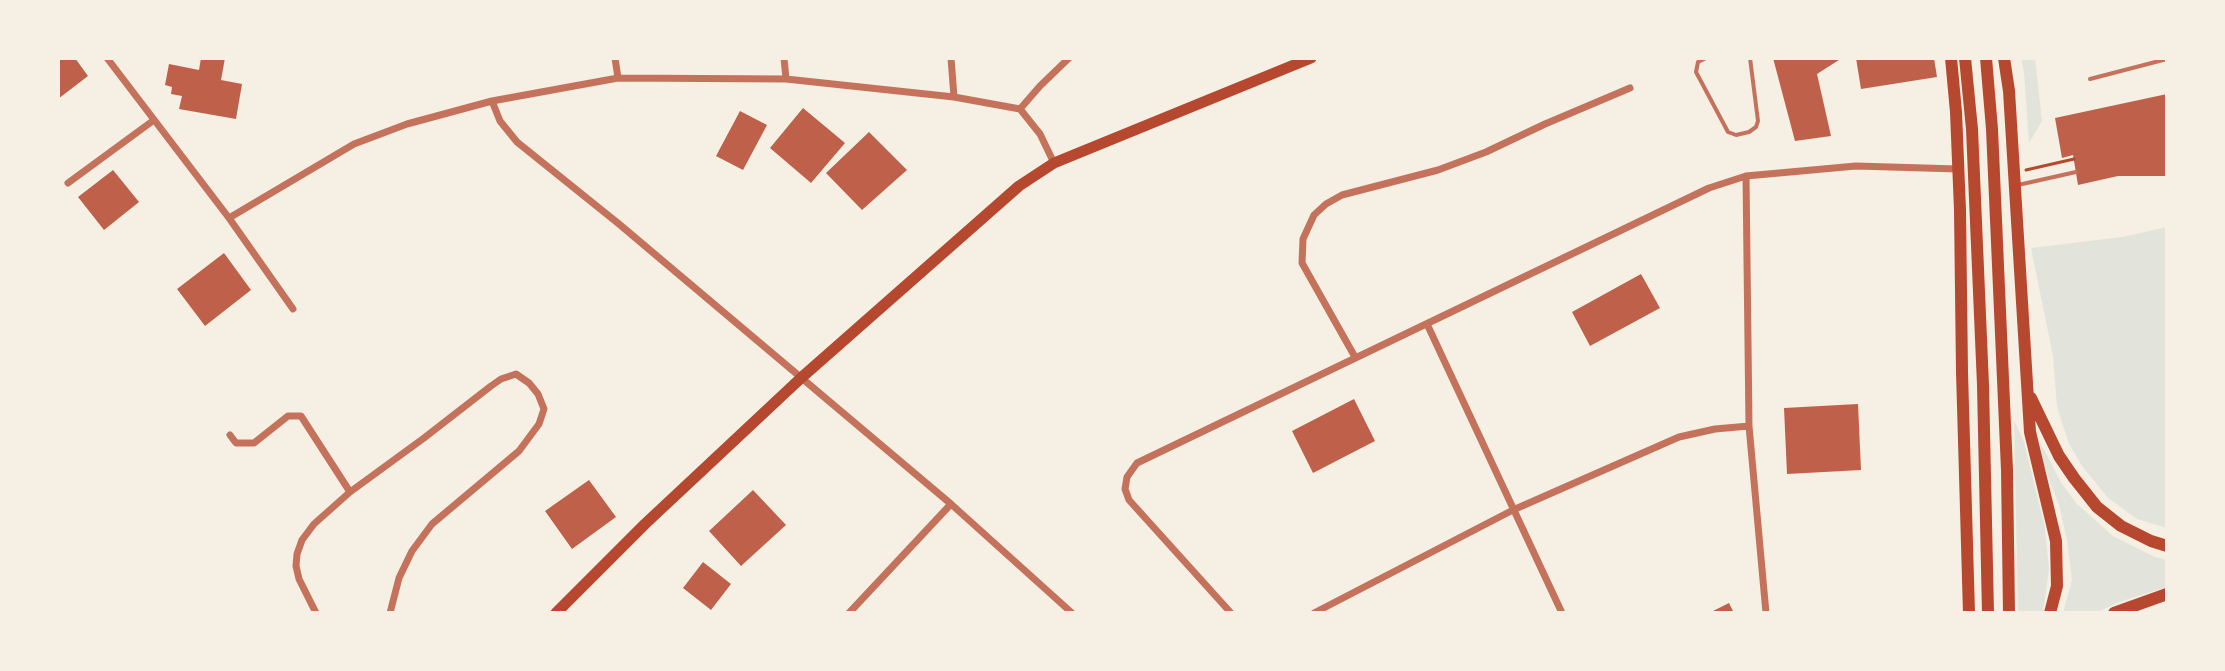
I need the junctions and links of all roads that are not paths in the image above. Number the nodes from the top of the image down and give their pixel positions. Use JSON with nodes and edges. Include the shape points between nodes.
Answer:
{"nodes":[{"id":1,"x":107,"y":58,"type":"edge"},
{"id":2,"x":615,"y":58,"type":"edge"},
{"id":3,"x":784,"y":58,"type":"edge"},
{"id":4,"x":951,"y":58,"type":"edge"},
{"id":5,"x":1069,"y":58,"type":"edge"},
{"id":6,"x":1311,"y":58,"type":"edge"},
{"id":7,"x":1706,"y":58,"type":"edge"},
{"id":8,"x":1750,"y":58,"type":"edge"},
{"id":9,"x":1951,"y":58,"type":"edge"},
{"id":10,"x":1965,"y":58,"type":"edge"},
{"id":11,"x":1986,"y":58,"type":"edge"},
{"id":12,"x":2004,"y":58,"type":"edge"},
{"id":13,"x":2167,"y":59,"type":"edge"},
{"id":14,"x":618,"y":78,"type":"junction"},
{"id":15,"x":786,"y":79,"type":"junction"},
{"id":16,"x":2090,"y":79,"type":"dead end"},
{"id":17,"x":1630,"y":88,"type":"dead end"},
{"id":18,"x":954,"y":97,"type":"junction"},
{"id":19,"x":492,"y":101,"type":"junction"},
{"id":20,"x":1020,"y":109,"type":"junction"},
{"id":21,"x":154,"y":120,"type":"junction"},
{"id":22,"x":1054,"y":163,"type":"junction"},
{"id":23,"x":1958,"y":169,"type":"junction"},
{"id":24,"x":2076,"y":172,"type":"dead end"},
{"id":25,"x":1746,"y":176,"type":"junction"},
{"id":26,"x":68,"y":183,"type":"dead end"},
{"id":27,"x":2016,"y":186,"type":"junction"},
{"id":28,"x":229,"y":218,"type":"junction"},
{"id":29,"x":293,"y":309,"type":"dead end"},
{"id":30,"x":1427,"y":324,"type":"junction"},
{"id":31,"x":1355,"y":357,"type":"junction"},
{"id":32,"x":801,"y":378,"type":"junction"},
{"id":33,"x":2026,"y":387,"type":"junction"},
{"id":34,"x":1749,"y":426,"type":"junction"},
{"id":35,"x":230,"y":435,"type":"dead end"},
{"id":36,"x":350,"y":492,"type":"junction"},
{"id":37,"x":951,"y":504,"type":"junction"},
{"id":38,"x":1513,"y":510,"type":"junction"},
{"id":39,"x":2167,"y":546,"type":"edge"},
{"id":40,"x":2167,"y":594,"type":"edge"},
{"id":41,"x":2128,"y":609,"type":"edge"},
{"id":42,"x":316,"y":613,"type":"edge"},
{"id":43,"x":390,"y":613,"type":"edge"},
{"id":44,"x":556,"y":613,"type":"edge"},
{"id":45,"x":849,"y":613,"type":"edge"},
{"id":46,"x":1072,"y":613,"type":"edge"},
{"id":47,"x":1231,"y":613,"type":"edge"},
{"id":48,"x":1314,"y":613,"type":"edge"},
{"id":49,"x":1562,"y":613,"type":"edge"},
{"id":50,"x":1766,"y":613,"type":"edge"},
{"id":51,"x":1969,"y":613,"type":"edge"},
{"id":52,"x":1988,"y":613,"type":"edge"},
{"id":53,"x":2009,"y":613,"type":"edge"},
{"id":54,"x":2050,"y":613,"type":"edge"},
{"id":55,"x":2114,"y":613,"type":"edge"}],
"edges":[{"from":1,"to":21,"type":"street"},
{"from":2,"to":14,"type":"street"},
{"from":3,"to":15,"type":"street"},
{"from":4,"to":18,"type":"street"},
{"from":5,"to":20,"type":"street"},
{"from":6,"to":22,"type":"main road"},
{"from":7,"to":8,"type":"lane","via":[[1698,62],[1696,72],[1728,132],[1736,135],[1749,132],[1758,121]]},
{"from":9,"to":23,"type":"main road"},
{"from":10,"to":52,"type":"main road","via":[[1975,189]]},
{"from":11,"to":53,"type":"main road","via":[[2007,455]]},
{"from":12,"to":27,"type":"main road"},
{"from":13,"to":16,"type":"lane"},
{"from":14,"to":15,"type":"street"},
{"from":14,"to":19,"type":"street"},
{"from":15,"to":18,"type":"street"},
{"from":17,"to":31,"type":"street","via":[[1450,166],[1342,195],[1314,215],[1303,239],[1302,263]]},
{"from":18,"to":20,"type":"street"},
{"from":19,"to":28,"type":"street","via":[[354,144]]},
{"from":19,"to":32,"type":"street","via":[[511,136]]},
{"from":20,"to":22,"type":"street"},
{"from":21,"to":26,"type":"street"},
{"from":21,"to":28,"type":"street"},
{"from":22,"to":32,"type":"main road","via":[[987,213]]},
{"from":23,"to":25,"type":"street","via":[[1856,166]]},
{"from":23,"to":51,"type":"main road"},
{"from":24,"to":27,"type":"lane"},
{"from":25,"to":30,"type":"street","via":[[1673,204]]},
{"from":25,"to":34,"type":"street"},
{"from":27,"to":33,"type":"main road"},
{"from":28,"to":29,"type":"street"},
{"from":30,"to":31,"type":"street"},
{"from":30,"to":38,"type":"street"},
{"from":31,"to":47,"type":"street","via":[[1137,463],[1127,477],[1129,500]]},
{"from":32,"to":37,"type":"street"},
{"from":32,"to":44,"type":"main road"},
{"from":33,"to":39,"type":"main road","via":[[2059,456],[2097,507],[2121,526]]},
{"from":33,"to":54,"type":"main road","via":[[2030,432],[2056,541],[2057,586]]},
{"from":34,"to":38,"type":"street","via":[[1679,437]]},
{"from":34,"to":50,"type":"street"},
{"from":35,"to":36,"type":"street","via":[[236,443],[254,443],[288,416],[301,416]]},
{"from":36,"to":42,"type":"street","via":[[314,524],[297,554],[299,579]]},
{"from":36,"to":43,"type":"street","via":[[501,379],[516,374],[538,394],[544,409],[539,424],[519,451],[432,524],[399,578]]},
{"from":37,"to":45,"type":"street"},
{"from":37,"to":46,"type":"street"},
{"from":38,"to":48,"type":"street"},
{"from":38,"to":49,"type":"street"},
{"from":40,"to":41,"type":"main road"},
{"from":41,"to":55,"type":"main road"}]}
